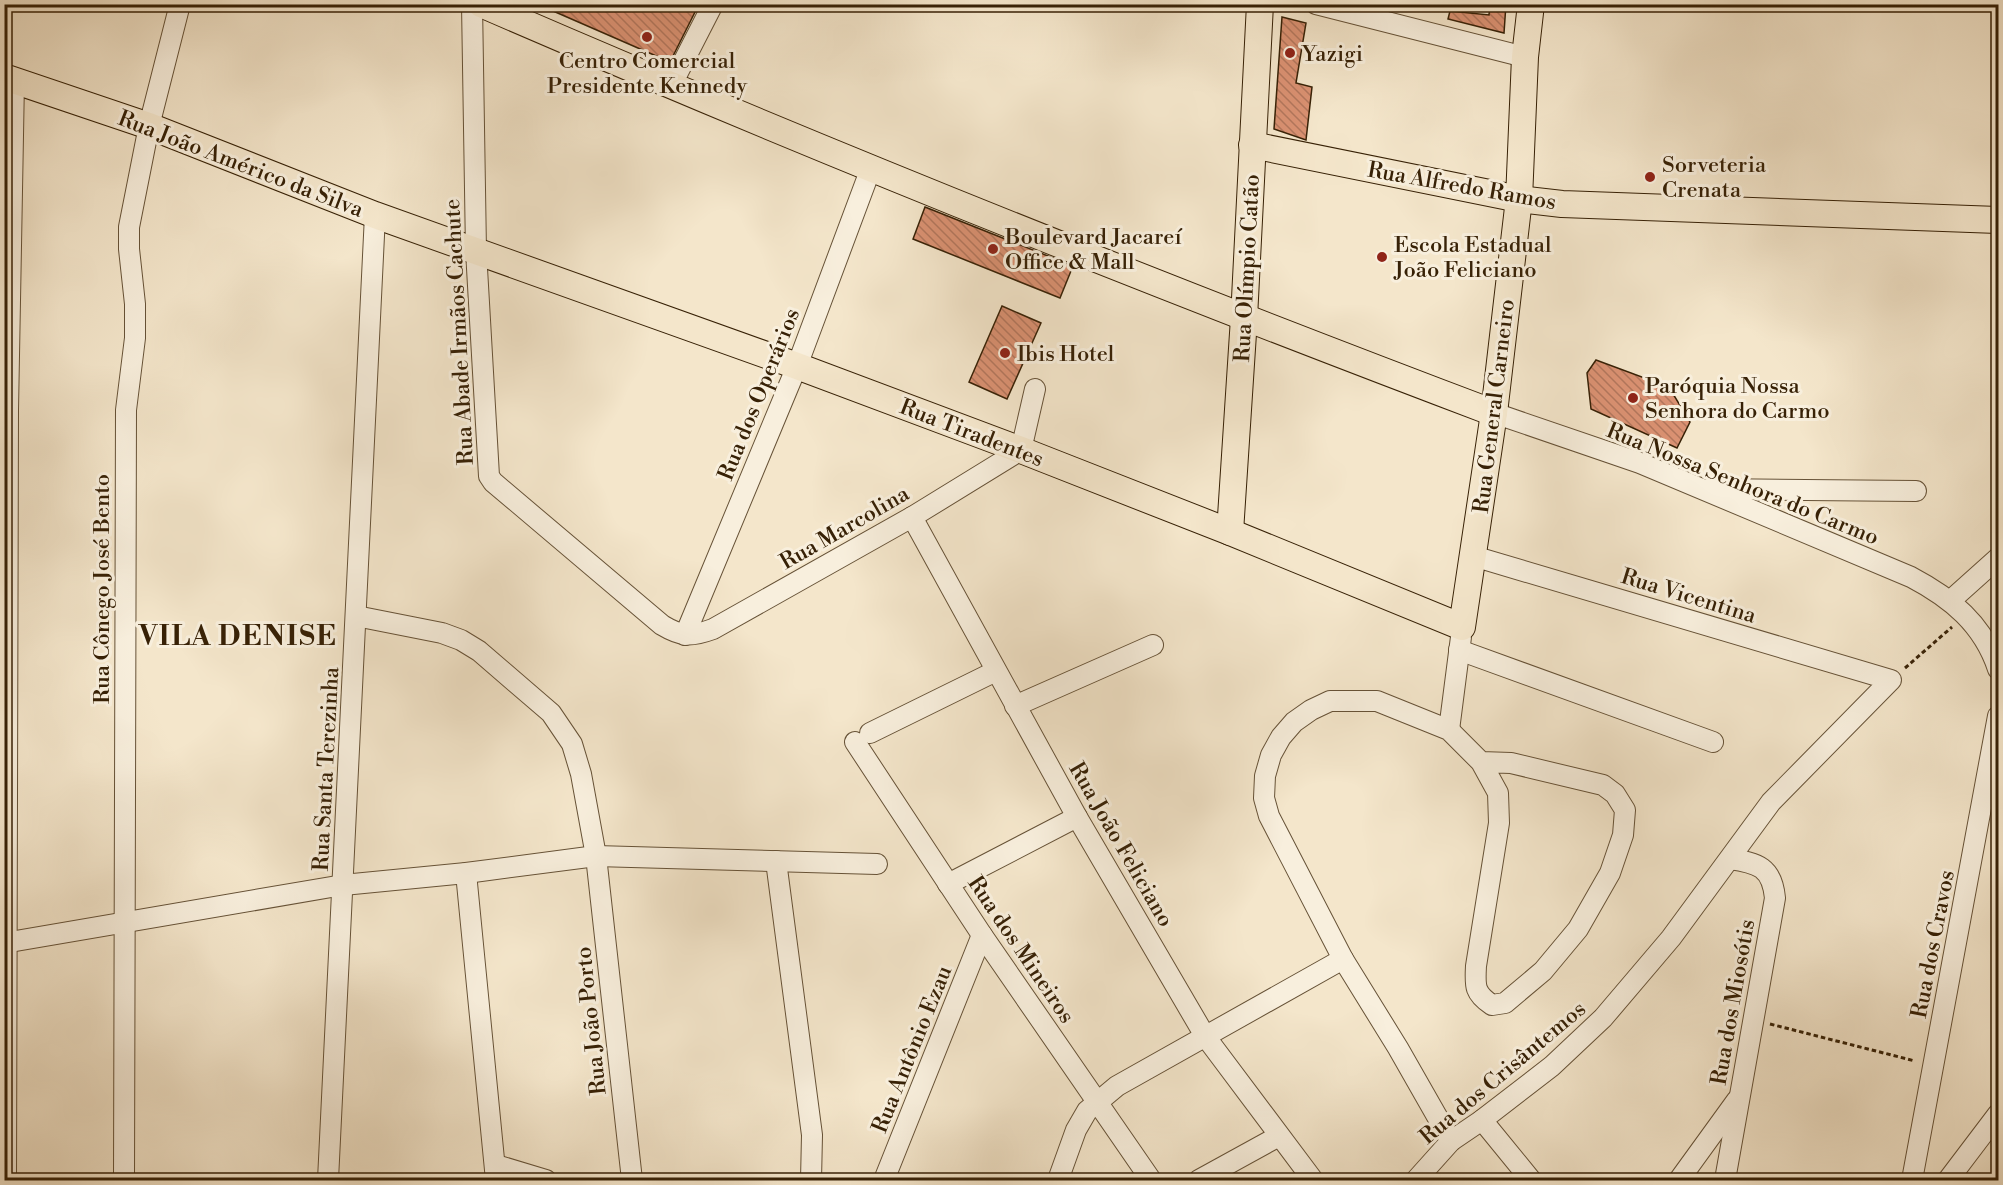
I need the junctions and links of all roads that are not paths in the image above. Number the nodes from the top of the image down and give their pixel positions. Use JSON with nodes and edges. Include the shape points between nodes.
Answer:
{"nodes":[{"id":1,"x":180,"y":4,"type":"edge"},
{"id":2,"x":472,"y":4,"type":"edge"},
{"id":3,"x":481,"y":4,"type":"edge"},
{"id":4,"x":713,"y":4,"type":"edge"},
{"id":5,"x":1260,"y":4,"type":"edge"},
{"id":6,"x":1316,"y":4,"type":"edge"},
{"id":7,"x":1531,"y":4,"type":"edge"},
{"id":8,"x":1525,"y":57,"type":"junction"},
{"id":9,"x":9,"y":79,"type":"edge"},
{"id":10,"x":671,"y":86,"type":"junction"},
{"id":11,"x":149,"y":126,"type":"junction"},
{"id":12,"x":1252,"y":145,"type":"junction"},
{"id":13,"x":871,"y":168,"type":"junction"},
{"id":14,"x":1519,"y":199,"type":"junction"},
{"id":15,"x":375,"y":215,"type":"junction"},
{"id":16,"x":1998,"y":220,"type":"edge"},
{"id":17,"x":476,"y":251,"type":"junction"},
{"id":18,"x":1244,"y":318,"type":"junction"},
{"id":19,"x":797,"y":366,"type":"junction"},
{"id":20,"x":1035,"y":389,"type":"dead end"},
{"id":21,"x":1494,"y":413,"type":"junction"},
{"id":22,"x":1021,"y":450,"type":"junction"},
{"id":23,"x":1698,"y":489,"type":"junction"},
{"id":24,"x":1916,"y":491,"type":"dead end"},
{"id":25,"x":912,"y":517,"type":"junction"},
{"id":26,"x":1230,"y":532,"type":"junction"},
{"id":27,"x":1473,"y":556,"type":"junction"},
{"id":28,"x":1998,"y":558,"type":"edge"},
{"id":29,"x":1950,"y":601,"type":"junction"},
{"id":30,"x":356,"y":616,"type":"junction"},
{"id":31,"x":685,"y":635,"type":"junction"},
{"id":32,"x":1461,"y":639,"type":"junction"},
{"id":33,"x":1153,"y":645,"type":"dead end"},
{"id":34,"x":1998,"y":669,"type":"edge"},
{"id":35,"x":996,"y":671,"type":"junction"},
{"id":36,"x":1015,"y":706,"type":"junction"},
{"id":37,"x":1998,"y":716,"type":"edge"},
{"id":38,"x":1449,"y":730,"type":"junction"},
{"id":39,"x":1713,"y":742,"type":"dead end"},
{"id":40,"x":1481,"y":762,"type":"junction"},
{"id":41,"x":1077,"y":817,"type":"junction"},
{"id":42,"x":596,"y":856,"type":"junction"},
{"id":43,"x":1730,"y":859,"type":"junction"},
{"id":44,"x":776,"y":861,"type":"junction"},
{"id":45,"x":877,"y":864,"type":"dead end"},
{"id":46,"x":466,"y":873,"type":"junction"},
{"id":47,"x":948,"y":884,"type":"junction"},
{"id":48,"x":343,"y":885,"type":"junction"},
{"id":49,"x":123,"y":922,"type":"junction"},
{"id":50,"x":982,"y":935,"type":"junction"},
{"id":51,"x":5,"y":943,"type":"edge"},
{"id":52,"x":1343,"y":959,"type":"junction"},
{"id":53,"x":1205,"y":1036,"type":"junction"},
{"id":54,"x":1740,"y":1095,"type":"junction"},
{"id":55,"x":1098,"y":1101,"type":"junction"},
{"id":56,"x":1998,"y":1114,"type":"edge"},
{"id":57,"x":1482,"y":1120,"type":"junction"},
{"id":58,"x":1279,"y":1136,"type":"junction"},
{"id":59,"x":1451,"y":1141,"type":"junction"},
{"id":60,"x":496,"y":1173,"type":"edge"},
{"id":61,"x":6,"y":1180,"type":"edge"},
{"id":62,"x":123,"y":1180,"type":"edge"},
{"id":63,"x":328,"y":1180,"type":"edge"},
{"id":64,"x":546,"y":1180,"type":"edge"},
{"id":65,"x":632,"y":1180,"type":"edge"},
{"id":66,"x":811,"y":1180,"type":"edge"},
{"id":67,"x":884,"y":1180,"type":"edge"},
{"id":68,"x":1058,"y":1180,"type":"edge"},
{"id":69,"x":1151,"y":1180,"type":"edge"},
{"id":70,"x":1199,"y":1180,"type":"edge"},
{"id":71,"x":1313,"y":1180,"type":"edge"},
{"id":72,"x":1416,"y":1180,"type":"edge"},
{"id":73,"x":1531,"y":1180,"type":"edge"},
{"id":74,"x":1679,"y":1180,"type":"edge"},
{"id":75,"x":1725,"y":1180,"type":"edge"},
{"id":76,"x":1912,"y":1180,"type":"edge"},
{"id":77,"x":1948,"y":1180,"type":"edge"}],
"edges":[{"from":1,"to":11,"type":"street","name":"Rua Cônego José Bento"},
{"from":2,"to":17,"type":"street","name":"Rua Abade Irmãos Cachute"},
{"from":3,"to":10,"type":"main road"},
{"from":4,"to":10,"type":"street"},
{"from":5,"to":12,"type":"main road","name":"Rua Olímpio Catão"},
{"from":6,"to":8,"type":"street"},
{"from":7,"to":8,"type":"main road","name":"Rua General Carneiro"},
{"from":8,"to":14,"type":"main road","name":"Rua General Carneiro"},
{"from":9,"to":11,"type":"main road","name":"Rua João Américo da Silva"},
{"from":9,"to":51,"type":"street"},
{"from":10,"to":13,"type":"main road"},
{"from":11,"to":15,"type":"main road","name":"Rua João Américo da Silva"},
{"from":11,"to":49,"type":"street","name":"Rua Cônego José Bento","via":[[129,227],[135,338],[126,410]]},
{"from":12,"to":14,"type":"main road","name":"Rua Alfredo Ramos"},
{"from":12,"to":18,"type":"main road","name":"Rua Olímpio Catão"},
{"from":13,"to":18,"type":"main road"},
{"from":13,"to":19,"type":"street","name":"Rua dos Operários"},
{"from":14,"to":16,"type":"main road","name":"Rua Alfredo Ramos","via":[[1562,204]]},
{"from":14,"to":21,"type":"main road","name":"Rua General Carneiro"},
{"from":15,"to":17,"type":"main road","name":"Rua João Américo da Silva"},
{"from":15,"to":30,"type":"street","name":"Rua Santa Terezinha"},
{"from":17,"to":19,"type":"main road","name":"Rua Tiradentes"},
{"from":17,"to":31,"type":"street","name":"Rua Abade Irmãos Cachute","via":[[490,479],[662,625]]},
{"from":18,"to":21,"type":"main road"},
{"from":18,"to":26,"type":"main road","name":"Rua Olímpio Catão"},
{"from":19,"to":22,"type":"main road","name":"Rua Tiradentes"},
{"from":19,"to":31,"type":"street","name":"Rua dos Operários"},
{"from":20,"to":22,"type":"street"},
{"from":21,"to":23,"type":"street","name":"Rua Nossa Senhora do Carmo","via":[[1640,463]]},
{"from":21,"to":27,"type":"main road","name":"Rua General Carneiro"},
{"from":22,"to":25,"type":"street","name":"Rua Marcolina"},
{"from":22,"to":26,"type":"main road","name":"Rua Tiradentes"},
{"from":23,"to":24,"type":"street"},
{"from":23,"to":29,"type":"street","name":"Rua Nossa Senhora do Carmo","via":[[1911,577]]},
{"from":25,"to":31,"type":"street","name":"Rua Marcolina","via":[[713,629]]},
{"from":25,"to":35,"type":"street","name":"Rua João Feliciano"},
{"from":26,"to":32,"type":"main road","name":"Rua Tiradentes"},
{"from":27,"to":32,"type":"main road","name":"Rua General Carneiro"},
{"from":27,"to":43,"type":"street","name":"Rua Vicentina","via":[[1891,681],[1771,802]]},
{"from":28,"to":29,"type":"street"},
{"from":29,"to":34,"type":"street","name":"Rua Nossa Senhora do Carmo","via":[[1978,628]]},
{"from":30,"to":42,"type":"street","name":"Rua João Porto","via":[[461,640],[551,713],[572,744]]},
{"from":30,"to":48,"type":"street","name":"Rua Santa Terezinha"},
{"from":32,"to":38,"type":"street"},
{"from":32,"to":39,"type":"street"},
{"from":33,"to":36,"type":"street"},
{"from":35,"to":36,"type":"street","name":"Rua João Feliciano"},
{"from":35,"to":47,"type":"street","name":"Rua dos Mineiros","via":[[863,738]]},
{"from":36,"to":41,"type":"street","name":"Rua João Feliciano"},
{"from":37,"to":76,"type":"street","name":"Rua dos Cravos"},
{"from":38,"to":40,"type":"street"},
{"from":38,"to":52,"type":"street","via":[[1377,701],[1330,701],[1294,722],[1270,755],[1264,798],[1269,816]]},
{"from":40,"to":40,"type":"street","via":[[1498,793],[1499,823],[1475,988],[1491,1005],[1505,1003],[1543,971],[1578,928],[1610,873],[1623,835],[1625,810],[1615,794],[1603,785],[1511,763]]},
{"from":41,"to":47,"type":"street"},
{"from":41,"to":53,"type":"street","name":"Rua João Feliciano"},
{"from":42,"to":44,"type":"street"},
{"from":42,"to":46,"type":"street"},
{"from":42,"to":65,"type":"street","name":"Rua João Porto"},
{"from":43,"to":54,"type":"street","name":"Rua dos Miosótis","via":[[1760,866],[1774,885],[1775,898]]},
{"from":43,"to":57,"type":"street","name":"Rua dos Crisântemos","via":[[1671,938],[1603,1018],[1552,1066]]},
{"from":44,"to":45,"type":"street"},
{"from":44,"to":66,"type":"street","via":[[812,1135]]},
{"from":46,"to":48,"type":"street"},
{"from":46,"to":60,"type":"street"},
{"from":47,"to":50,"type":"street","name":"Rua dos Mineiros"},
{"from":48,"to":49,"type":"street"},
{"from":48,"to":63,"type":"street","name":"Rua Santa Terezinha"},
{"from":49,"to":51,"type":"street"},
{"from":49,"to":62,"type":"street","name":"Rua Cônego José Bento"},
{"from":50,"to":55,"type":"street","name":"Rua dos Mineiros"},
{"from":50,"to":67,"type":"street","name":"Rua Antônio Ezau"},
{"from":51,"to":61,"type":"street"},
{"from":52,"to":53,"type":"street"},
{"from":52,"to":59,"type":"street"},
{"from":53,"to":55,"type":"street"},
{"from":53,"to":58,"type":"street","name":"Rua João Feliciano"},
{"from":54,"to":74,"type":"street"},
{"from":54,"to":75,"type":"street","name":"Rua dos Miosótis"},
{"from":55,"to":68,"type":"street","via":[[1076,1130]]},
{"from":55,"to":69,"type":"street","name":"Rua dos Mineiros"},
{"from":56,"to":77,"type":"street"},
{"from":57,"to":59,"type":"street","name":"Rua dos Crisântemos"},
{"from":57,"to":73,"type":"street"},
{"from":58,"to":70,"type":"street"},
{"from":58,"to":71,"type":"street","name":"Rua João Feliciano"},
{"from":59,"to":72,"type":"street","name":"Rua dos Crisântemos"},
{"from":60,"to":64,"type":"street"}]}
